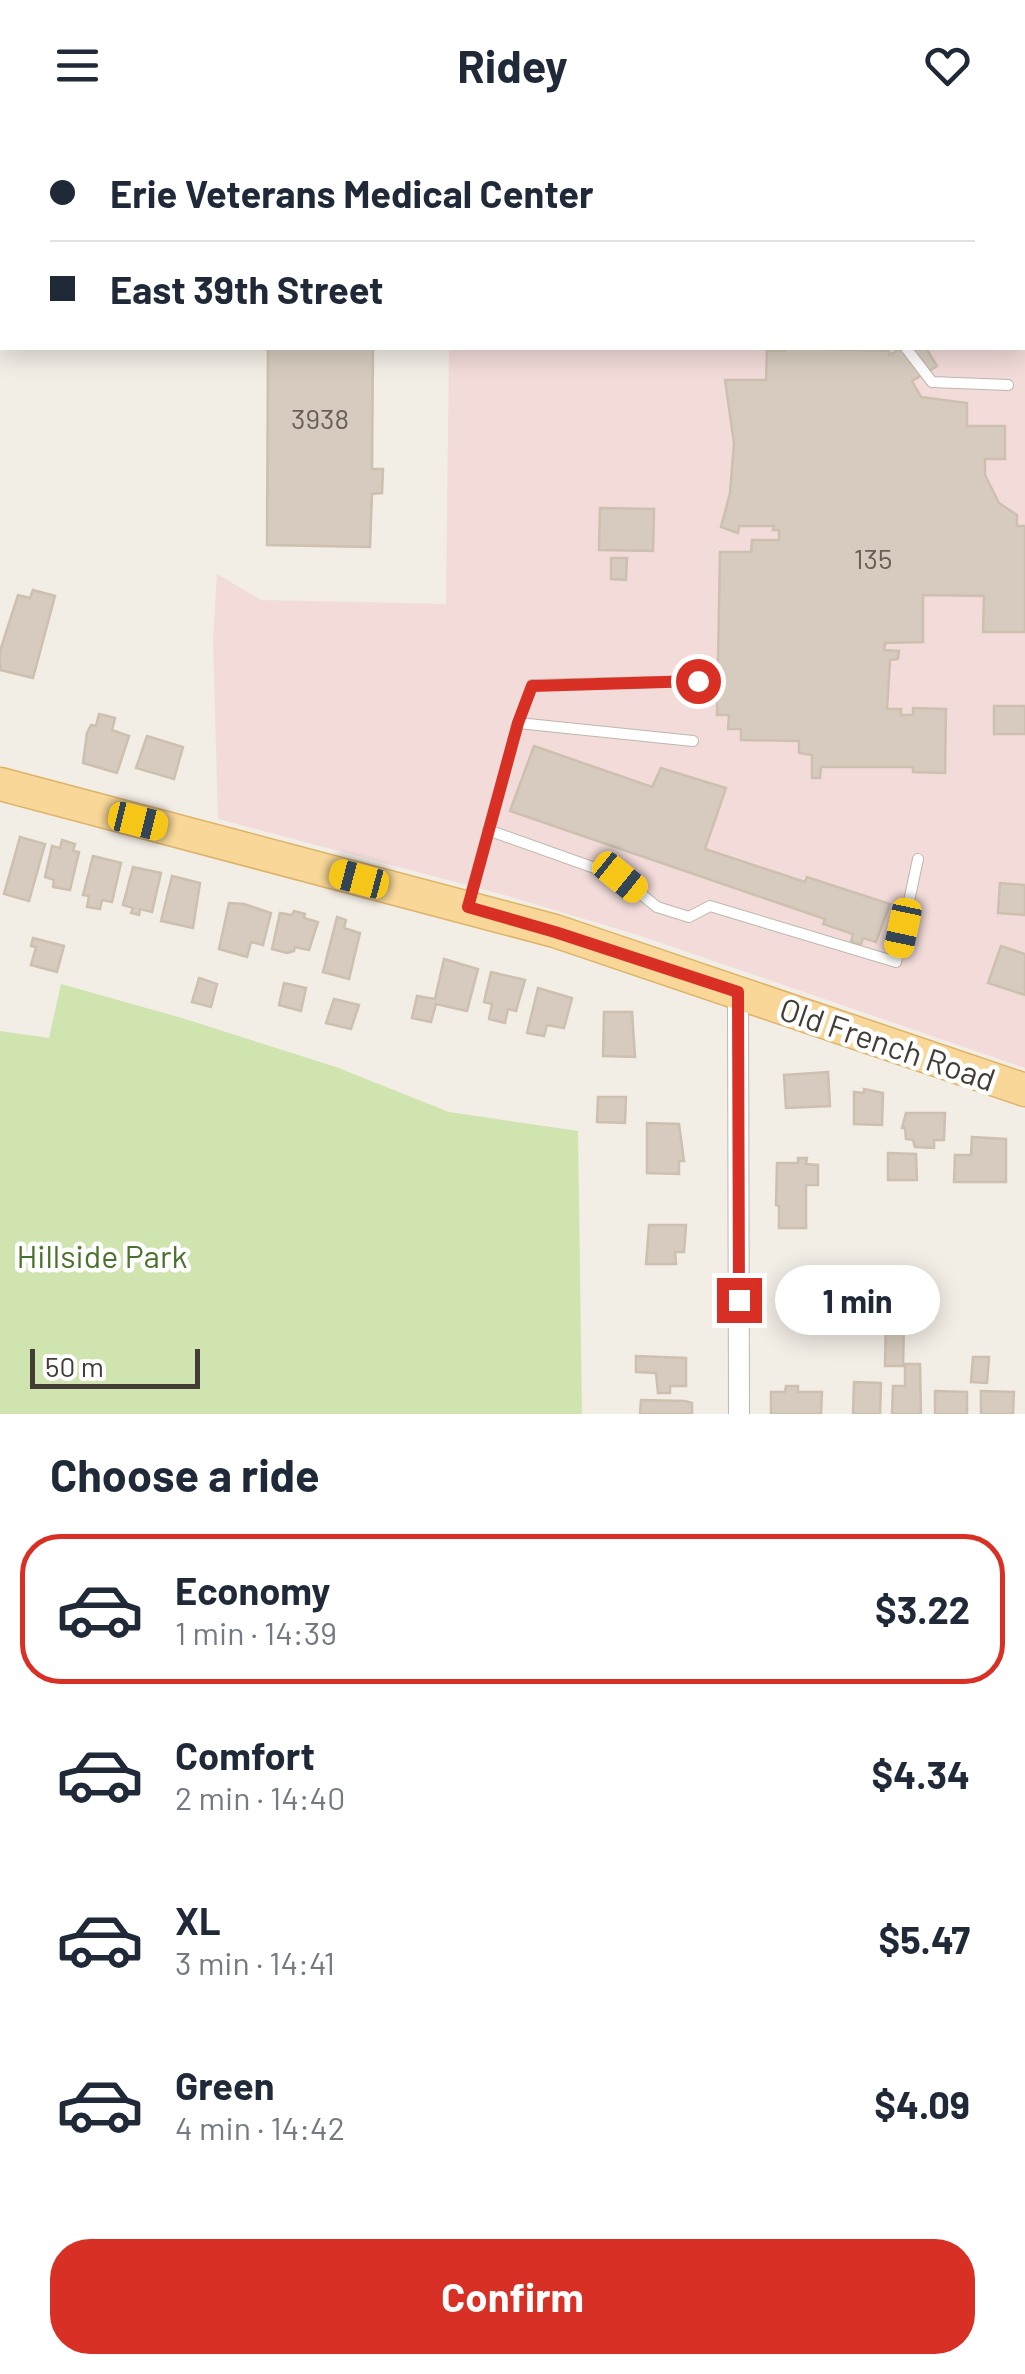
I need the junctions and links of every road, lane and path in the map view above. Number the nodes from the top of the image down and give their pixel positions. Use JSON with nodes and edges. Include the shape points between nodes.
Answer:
{"nodes":[{"id":1,"x":908,"y":350,"type":"edge"},
{"id":2,"x":1008,"y":385,"type":"dead end"},
{"id":3,"x":698,"y":681,"type":"dead end"},
{"id":4,"x":518,"y":723,"type":"junction"},
{"id":5,"x":693,"y":741,"type":"dead end"},
{"id":6,"x":0,"y":784,"type":"edge"},
{"id":7,"x":488,"y":830,"type":"junction"},
{"id":8,"x":918,"y":859,"type":"dead end"},
{"id":9,"x":468,"y":907,"type":"junction"},
{"id":10,"x":738,"y":992,"type":"junction"},
{"id":11,"x":1025,"y":1090,"type":"edge"},
{"id":12,"x":739,"y":1414,"type":"edge"}],
"edges":[{"from":1,"to":2,"type":"lane","via":[[932,382]]},
{"from":3,"to":4,"type":"lane","via":[[532,686]]},
{"from":4,"to":5,"type":"lane"},
{"from":4,"to":7,"type":"lane"},
{"from":6,"to":9,"type":"main road","name":"Old French Road"},
{"from":7,"to":8,"type":"lane","via":[[620,877],[657,908],[690,916],[710,906],[896,962]]},
{"from":7,"to":9,"type":"lane"},
{"from":9,"to":10,"type":"main road","name":"Old French Road"},
{"from":10,"to":11,"type":"main road","name":"Old French Road"},
{"from":10,"to":12,"type":"street"}]}
